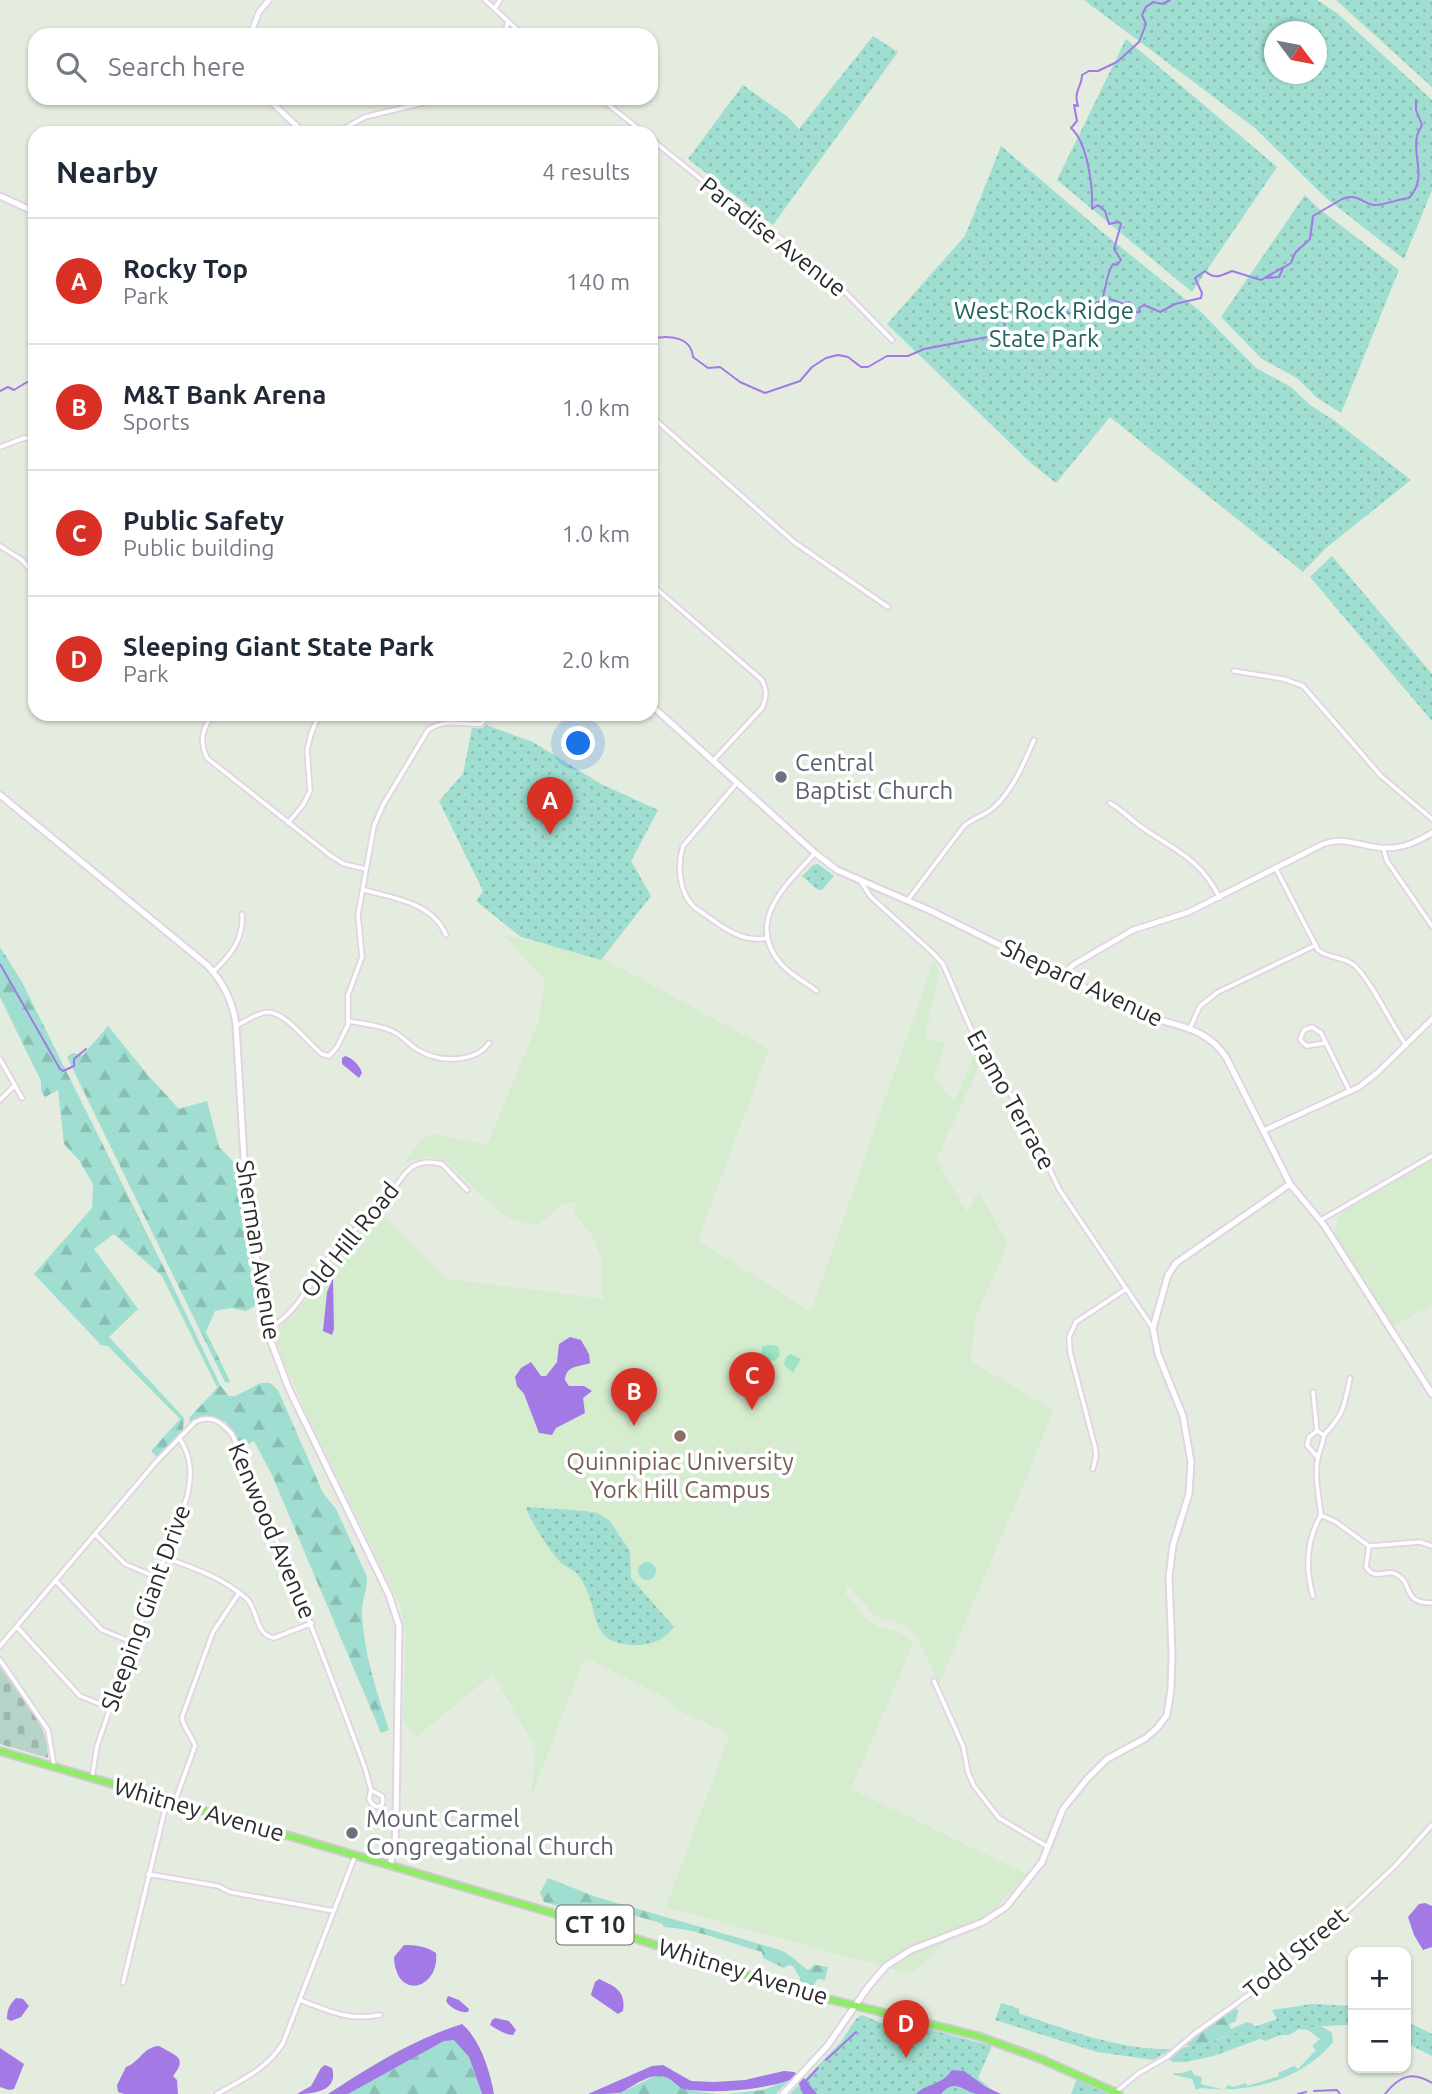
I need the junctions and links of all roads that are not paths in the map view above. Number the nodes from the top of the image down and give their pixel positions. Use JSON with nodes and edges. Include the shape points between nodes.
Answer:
{"nodes":[{"id":1,"x":269,"y":0,"type":"edge"},
{"id":2,"x":485,"y":0,"type":"edge"},
{"id":3,"x":500,"y":0,"type":"edge"},
{"id":4,"x":495,"y":8,"type":"junction"},
{"id":5,"x":508,"y":22,"type":"junction"},
{"id":6,"x":253,"y":28,"type":"edge"},
{"id":7,"x":506,"y":28,"type":"edge"},
{"id":8,"x":515,"y":28,"type":"edge"},
{"id":9,"x":274,"y":105,"type":"edge"},
{"id":10,"x":414,"y":105,"type":"edge"},
{"id":11,"x":609,"y":105,"type":"edge"},
{"id":12,"x":297,"y":126,"type":"edge"},
{"id":13,"x":349,"y":126,"type":"edge"},
{"id":14,"x":635,"y":126,"type":"edge"},
{"id":15,"x":658,"y":145,"type":"edge"},
{"id":16,"x":0,"y":196,"type":"edge"},
{"id":17,"x":28,"y":209,"type":"edge"},
{"id":18,"x":892,"y":340,"type":"dead end"},
{"id":19,"x":658,"y":422,"type":"edge"},
{"id":20,"x":28,"y":438,"type":"edge"},
{"id":21,"x":0,"y":447,"type":"edge"},
{"id":22,"x":0,"y":547,"type":"edge"},
{"id":23,"x":28,"y":566,"type":"edge"},
{"id":24,"x":658,"y":590,"type":"edge"},
{"id":25,"x":888,"y":607,"type":"dead end"},
{"id":26,"x":1234,"y":671,"type":"dead end"},
{"id":27,"x":658,"y":711,"type":"edge"},
{"id":28,"x":207,"y":721,"type":"edge"},
{"id":29,"x":316,"y":721,"type":"edge"},
{"id":30,"x":484,"y":721,"type":"edge"},
{"id":31,"x":1034,"y":740,"type":"dead end"},
{"id":32,"x":713,"y":761,"type":"junction"},
{"id":33,"x":737,"y":783,"type":"junction"},
{"id":34,"x":0,"y":795,"type":"edge"},
{"id":35,"x":1110,"y":803,"type":"dead end"},
{"id":36,"x":1432,"y":819,"type":"edge"},
{"id":37,"x":288,"y":823,"type":"junction"},
{"id":38,"x":1432,"y":834,"type":"edge"},
{"id":39,"x":1384,"y":848,"type":"junction"},
{"id":40,"x":815,"y":853,"type":"junction"},
{"id":41,"x":366,"y":869,"type":"junction"},
{"id":42,"x":1276,"y":869,"type":"junction"},
{"id":43,"x":861,"y":882,"type":"junction"},
{"id":44,"x":364,"y":890,"type":"junction"},
{"id":45,"x":1220,"y":898,"type":"junction"},
{"id":46,"x":907,"y":901,"type":"junction"},
{"id":47,"x":242,"y":914,"type":"dead end"},
{"id":48,"x":1432,"y":926,"type":"edge"},
{"id":49,"x":446,"y":935,"type":"dead end"},
{"id":50,"x":768,"y":938,"type":"junction"},
{"id":51,"x":1316,"y":945,"type":"junction"},
{"id":52,"x":214,"y":972,"type":"junction"},
{"id":53,"x":1062,"y":976,"type":"junction"},
{"id":54,"x":817,"y":990,"type":"dead end"},
{"id":55,"x":1432,"y":1019,"type":"edge"},
{"id":56,"x":349,"y":1021,"type":"junction"},
{"id":57,"x":236,"y":1025,"type":"junction"},
{"id":58,"x":1190,"y":1028,"type":"junction"},
{"id":59,"x":489,"y":1043,"type":"dead end"},
{"id":60,"x":1325,"y":1043,"type":"junction"},
{"id":61,"x":1406,"y":1045,"type":"junction"},
{"id":62,"x":0,"y":1059,"type":"edge"},
{"id":63,"x":14,"y":1086,"type":"junction"},
{"id":64,"x":1350,"y":1092,"type":"junction"},
{"id":65,"x":22,"y":1098,"type":"dead end"},
{"id":66,"x":0,"y":1100,"type":"edge"},
{"id":67,"x":1263,"y":1131,"type":"junction"},
{"id":68,"x":1432,"y":1156,"type":"edge"},
{"id":69,"x":1290,"y":1184,"type":"junction"},
{"id":70,"x":467,"y":1190,"type":"dead end"},
{"id":71,"x":1321,"y":1220,"type":"junction"},
{"id":72,"x":1126,"y":1289,"type":"junction"},
{"id":73,"x":1153,"y":1328,"type":"junction"},
{"id":74,"x":268,"y":1329,"type":"junction"},
{"id":75,"x":1350,"y":1378,"type":"dead end"},
{"id":76,"x":1313,"y":1392,"type":"dead end"},
{"id":77,"x":1432,"y":1394,"type":"edge"},
{"id":78,"x":1317,"y":1431,"type":"junction"},
{"id":79,"x":1324,"y":1435,"type":"junction"},
{"id":80,"x":180,"y":1438,"type":"junction"},
{"id":81,"x":1318,"y":1458,"type":"junction"},
{"id":82,"x":1093,"y":1469,"type":"dead end"},
{"id":83,"x":1321,"y":1515,"type":"junction"},
{"id":84,"x":95,"y":1534,"type":"junction"},
{"id":85,"x":1369,"y":1546,"type":"junction"},
{"id":86,"x":1432,"y":1546,"type":"edge"},
{"id":87,"x":163,"y":1557,"type":"junction"},
{"id":88,"x":156,"y":1577,"type":"junction"},
{"id":89,"x":55,"y":1580,"type":"junction"},
{"id":90,"x":239,"y":1593,"type":"junction"},
{"id":91,"x":1313,"y":1597,"type":"dead end"},
{"id":92,"x":1432,"y":1603,"type":"edge"},
{"id":93,"x":312,"y":1623,"type":"junction"},
{"id":94,"x":18,"y":1627,"type":"junction"},
{"id":95,"x":132,"y":1642,"type":"junction"},
{"id":96,"x":0,"y":1646,"type":"edge"},
{"id":97,"x":0,"y":1661,"type":"edge"},
{"id":98,"x":934,"y":1681,"type":"dead end"},
{"id":99,"x":110,"y":1708,"type":"junction"},
{"id":100,"x":0,"y":1751,"type":"edge"},
{"id":101,"x":54,"y":1767,"type":"junction"},
{"id":102,"x":92,"y":1778,"type":"junction"},
{"id":103,"x":371,"y":1790,"type":"junction"},
{"id":104,"x":171,"y":1802,"type":"junction"},
{"id":105,"x":1432,"y":1825,"type":"edge"},
{"id":106,"x":1049,"y":1847,"type":"junction"},
{"id":107,"x":355,"y":1856,"type":"junction"},
{"id":108,"x":390,"y":1866,"type":"junction"},
{"id":109,"x":148,"y":1874,"type":"junction"},
{"id":110,"x":334,"y":1911,"type":"junction"},
{"id":111,"x":123,"y":1983,"type":"dead end"},
{"id":112,"x":300,"y":2000,"type":"junction"},
{"id":113,"x":855,"y":2005,"type":"junction"},
{"id":114,"x":380,"y":2015,"type":"dead end"},
{"id":115,"x":1117,"y":2093,"type":"edge"},
{"id":116,"x":217,"y":2094,"type":"edge"},
{"id":117,"x":783,"y":2094,"type":"edge"}],
"edges":[{"from":1,"to":6,"type":"street"},
{"from":2,"to":4,"type":"street"},
{"from":3,"to":4,"type":"street"},
{"from":4,"to":5,"type":"street"},
{"from":5,"to":7,"type":"street"},
{"from":5,"to":8,"type":"street"},
{"from":9,"to":12,"type":"street"},
{"from":10,"to":13,"type":"street","via":[[365,117]]},
{"from":11,"to":14,"type":"street"},
{"from":15,"to":18,"type":"street","name":"Paradise Avenue","via":[[797,250]]},
{"from":16,"to":17,"type":"main road"},
{"from":19,"to":25,"type":"street","via":[[794,542]]},
{"from":20,"to":21,"type":"street"},
{"from":22,"to":23,"type":"street"},
{"from":24,"to":32,"type":"street","via":[[762,680],[766,689],[762,708]]},
{"from":26,"to":36,"type":"street","via":[[1284,679],[1303,687],[1381,776]]},
{"from":27,"to":32,"type":"main road","name":"Shepard Avenue"},
{"from":28,"to":37,"type":"street","via":[[202,736],[207,758]]},
{"from":29,"to":37,"type":"street","via":[[307,750],[310,791]]},
{"from":30,"to":41,"type":"street","via":[[450,722],[428,730],[380,811]]},
{"from":31,"to":46,"type":"street","via":[[1002,799],[964,826]]},
{"from":32,"to":33,"type":"main road","name":"Shepard Avenue"},
{"from":33,"to":40,"type":"main road","name":"Shepard Avenue"},
{"from":33,"to":50,"type":"street","via":[[683,846],[682,890],[689,902],[737,936]]},
{"from":34,"to":52,"type":"main road","name":"Sherman Avenue"},
{"from":35,"to":45,"type":"street","via":[[1196,863]]},
{"from":37,"to":41,"type":"street","via":[[337,860]]},
{"from":38,"to":39,"type":"street","via":[[1405,846]]},
{"from":39,"to":42,"type":"street","via":[[1334,840]]},
{"from":39,"to":48,"type":"street","via":[[1387,862]]},
{"from":40,"to":43,"type":"main road","name":"Shepard Avenue"},
{"from":40,"to":50,"type":"street","via":[[772,904]]},
{"from":41,"to":44,"type":"street"},
{"from":42,"to":45,"type":"street"},
{"from":42,"to":51,"type":"street"},
{"from":43,"to":46,"type":"main road","name":"Shepard Avenue"},
{"from":43,"to":72,"type":"street","name":"Eramo Terrace","via":[[876,902],[943,964],[971,1029],[1028,1123],[1059,1189]]},
{"from":44,"to":49,"type":"street","via":[[428,911]]},
{"from":44,"to":56,"type":"street","via":[[358,915],[362,957],[348,995]]},
{"from":45,"to":53,"type":"street","via":[[1133,930]]},
{"from":46,"to":53,"type":"main road","name":"Shepard Avenue"},
{"from":47,"to":52,"type":"street","via":[[238,943]]},
{"from":50,"to":54,"type":"street","via":[[780,963]]},
{"from":51,"to":58,"type":"street","via":[[1218,992],[1200,1006]]},
{"from":51,"to":61,"type":"street","via":[[1358,969]]},
{"from":52,"to":57,"type":"main road","name":"Sherman Avenue","via":[[227,993]]},
{"from":53,"to":58,"type":"main road","name":"Shepard Avenue","via":[[1146,1017]]},
{"from":55,"to":61,"type":"street"},
{"from":56,"to":57,"type":"street","via":[[329,1056],[273,1012]]},
{"from":56,"to":59,"type":"street","via":[[391,1031],[435,1057],[466,1057]]},
{"from":57,"to":74,"type":"main road","name":"Sherman Avenue","via":[[244,1174]]},
{"from":58,"to":67,"type":"main road","name":"Shepard Avenue","via":[[1219,1047]]},
{"from":60,"to":60,"type":"street","via":[[1317,1029],[1307,1028],[1301,1034],[1307,1046]]},
{"from":60,"to":64,"type":"street"},
{"from":61,"to":64,"type":"street"},
{"from":62,"to":63,"type":"street"},
{"from":63,"to":65,"type":"street"},
{"from":63,"to":66,"type":"street"},
{"from":64,"to":67,"type":"street"},
{"from":67,"to":69,"type":"main road","name":"Shepard Avenue"},
{"from":68,"to":71,"type":"street"},
{"from":69,"to":71,"type":"main road","name":"Shepard Avenue"},
{"from":69,"to":73,"type":"main road","via":[[1176,1263],[1168,1275]]},
{"from":70,"to":74,"type":"street","name":"Old Hill Road","via":[[442,1164],[426,1163],[408,1170],[382,1204],[333,1252],[300,1301]]},
{"from":71,"to":77,"type":"main road","name":"Shepard Avenue"},
{"from":72,"to":73,"type":"street","name":"Eramo Terrace"},
{"from":72,"to":82,"type":"street","via":[[1080,1319],[1069,1337],[1095,1447]]},
{"from":73,"to":106,"type":"main road","via":[[1158,1354],[1183,1416],[1191,1462],[1189,1494],[1175,1536],[1169,1577],[1171,1700],[1156,1729],[1107,1759],[1082,1785],[1060,1815]]},
{"from":74,"to":108,"type":"main road","name":"Sherman Avenue","via":[[286,1383],[394,1606],[400,1640],[396,1835]]},
{"from":75,"to":79,"type":"street","via":[[1344,1409]]},
{"from":76,"to":78,"type":"street"},
{"from":78,"to":79,"type":"street"},
{"from":78,"to":81,"type":"street","via":[[1307,1446]]},
{"from":79,"to":81,"type":"street"},
{"from":80,"to":84,"type":"street","name":"Kenwood Avenue"},
{"from":80,"to":87,"type":"street","name":"Sleeping Giant Drive","via":[[191,1464],[191,1480]]},
{"from":80,"to":93,"type":"street","name":"Kenwood Avenue","via":[[203,1418],[222,1423],[232,1434]]},
{"from":81,"to":83,"type":"street"},
{"from":83,"to":85,"type":"street"},
{"from":83,"to":91,"type":"street","via":[[1306,1567]]},
{"from":84,"to":88,"type":"street","via":[[125,1564]]},
{"from":84,"to":89,"type":"street","name":"Kenwood Avenue"},
{"from":85,"to":86,"type":"street","via":[[1420,1542]]},
{"from":85,"to":92,"type":"street","via":[[1369,1572],[1399,1576],[1412,1598]]},
{"from":87,"to":88,"type":"street","name":"Sleeping Giant Drive"},
{"from":87,"to":90,"type":"street","via":[[214,1574]]},
{"from":88,"to":95,"type":"street","name":"Sleeping Giant Drive"},
{"from":89,"to":94,"type":"street","name":"Kenwood Avenue"},
{"from":89,"to":95,"type":"street","via":[[102,1630]]},
{"from":90,"to":93,"type":"street","via":[[250,1602],[267,1637]]},
{"from":90,"to":104,"type":"street","via":[[213,1632],[182,1717],[195,1746]]},
{"from":93,"to":103,"type":"street","name":"Kenwood Avenue"},
{"from":94,"to":96,"type":"street","name":"Kenwood Avenue"},
{"from":94,"to":99,"type":"street","via":[[80,1696]]},
{"from":95,"to":99,"type":"street","name":"Sleeping Giant Drive"},
{"from":97,"to":101,"type":"street","via":[[48,1730]]},
{"from":98,"to":106,"type":"street","via":[[963,1746],[974,1786],[999,1818]]},
{"from":99,"to":102,"type":"street","name":"Sleeping Giant Drive"},
{"from":100,"to":101,"type":"highway","name":"Whitney Avenue","number":"CT 10"},
{"from":101,"to":102,"type":"highway","name":"Whitney Avenue","number":"CT 10"},
{"from":102,"to":104,"type":"highway","name":"Whitney Avenue","number":"CT 10"},
{"from":103,"to":103,"type":"street","name":"Kenwood Avenue","via":[[372,1804],[382,1805],[382,1796]]},
{"from":104,"to":107,"type":"highway","name":"Whitney Avenue","number":"CT 10"},
{"from":104,"to":109,"type":"street"},
{"from":105,"to":115,"type":"street","name":"Todd Street","via":[[1289,1966]]},
{"from":106,"to":113,"type":"main road","via":[[1032,1877],[998,1914],[902,1954],[878,1974]]},
{"from":107,"to":108,"type":"highway","name":"Whitney Avenue","number":"CT 10"},
{"from":107,"to":110,"type":"street"},
{"from":108,"to":113,"type":"highway","name":"Whitney Avenue","number":"CT 10"},
{"from":109,"to":110,"type":"street"},
{"from":109,"to":111,"type":"street"},
{"from":110,"to":112,"type":"street"},
{"from":112,"to":114,"type":"street","via":[[345,2017]]},
{"from":112,"to":116,"type":"street","via":[[284,2043],[271,2060]]},
{"from":113,"to":115,"type":"highway","name":"Whitney Avenue","number":"CT 10","via":[[978,2036]]},
{"from":113,"to":117,"type":"main road","via":[[835,2036]]}]}
